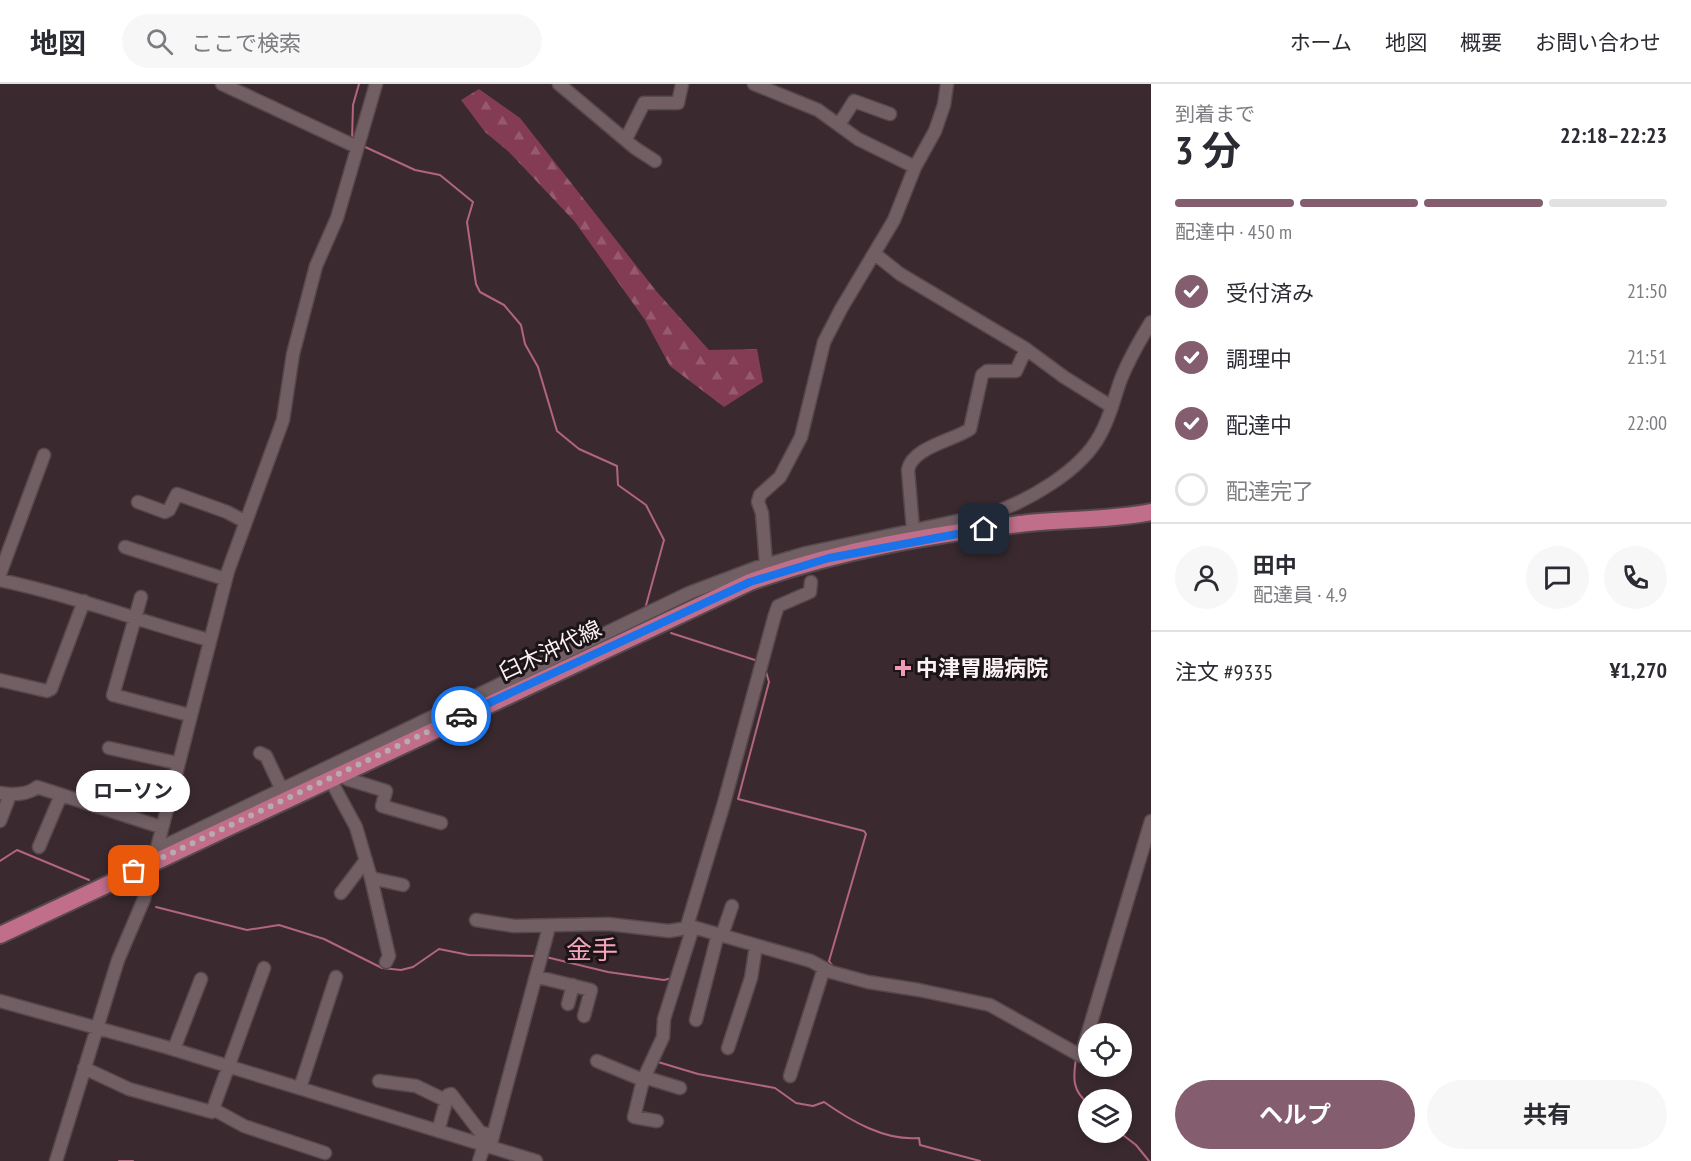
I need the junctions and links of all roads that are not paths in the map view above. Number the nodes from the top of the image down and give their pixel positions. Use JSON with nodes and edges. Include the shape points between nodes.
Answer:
{"nodes":[{"id":1,"x":222,"y":84,"type":"edge"},
{"id":2,"x":376,"y":84,"type":"edge"},
{"id":3,"x":559,"y":84,"type":"edge"},
{"id":4,"x":682,"y":84,"type":"edge"},
{"id":5,"x":754,"y":84,"type":"edge"},
{"id":6,"x":947,"y":84,"type":"edge"},
{"id":7,"x":890,"y":114,"type":"dead end"},
{"id":8,"x":840,"y":123,"type":"junction"},
{"id":9,"x":626,"y":139,"type":"junction"},
{"id":10,"x":357,"y":147,"type":"junction"},
{"id":11,"x":655,"y":161,"type":"dead end"},
{"id":12,"x":915,"y":166,"type":"junction"},
{"id":13,"x":875,"y":254,"type":"junction"},
{"id":14,"x":1151,"y":322,"type":"edge"},
{"id":15,"x":1147,"y":338,"type":"edge"},
{"id":16,"x":1026,"y":349,"type":"junction"},
{"id":17,"x":1112,"y":407,"type":"junction"},
{"id":18,"x":44,"y":455,"type":"dead end"},
{"id":19,"x":138,"y":502,"type":"dead end"},
{"id":20,"x":1151,"y":512,"type":"edge"},
{"id":21,"x":244,"y":521,"type":"junction"},
{"id":22,"x":913,"y":529,"type":"junction"},
{"id":23,"x":126,"y":547,"type":"dead end"},
{"id":24,"x":766,"y":564,"type":"junction"},
{"id":25,"x":0,"y":574,"type":"edge"},
{"id":26,"x":225,"y":579,"type":"junction"},
{"id":27,"x":0,"y":580,"type":"edge"},
{"id":28,"x":811,"y":582,"type":"dead end"},
{"id":29,"x":141,"y":597,"type":"dead end"},
{"id":30,"x":84,"y":602,"type":"junction"},
{"id":31,"x":134,"y":620,"type":"junction"},
{"id":32,"x":209,"y":640,"type":"junction"},
{"id":33,"x":0,"y":680,"type":"edge"},
{"id":34,"x":189,"y":715,"type":"junction"},
{"id":35,"x":109,"y":748,"type":"dead end"},
{"id":36,"x":260,"y":753,"type":"dead end"},
{"id":37,"x":177,"y":763,"type":"junction"},
{"id":38,"x":336,"y":775,"type":"junction"},
{"id":39,"x":282,"y":790,"type":"junction"},
{"id":40,"x":5,"y":794,"type":"edge"},
{"id":41,"x":61,"y":795,"type":"junction"},
{"id":42,"x":0,"y":821,"type":"edge"},
{"id":43,"x":1151,"y":821,"type":"edge"},
{"id":44,"x":441,"y":823,"type":"dead end"},
{"id":45,"x":161,"y":827,"type":"junction"},
{"id":46,"x":39,"y":847,"type":"dead end"},
{"id":47,"x":154,"y":856,"type":"junction"},
{"id":48,"x":366,"y":860,"type":"junction"},
{"id":49,"x":371,"y":878,"type":"junction"},
{"id":50,"x":403,"y":885,"type":"dead end"},
{"id":51,"x":341,"y":892,"type":"dead end"},
{"id":52,"x":732,"y":906,"type":"dead end"},
{"id":53,"x":476,"y":920,"type":"dead end"},
{"id":54,"x":549,"y":927,"type":"junction"},
{"id":55,"x":690,"y":927,"type":"junction"},
{"id":56,"x":0,"y":934,"type":"edge"},
{"id":57,"x":720,"y":935,"type":"junction"},
{"id":58,"x":756,"y":946,"type":"junction"},
{"id":59,"x":386,"y":962,"type":"dead end"},
{"id":60,"x":264,"y":968,"type":"dead end"},
{"id":61,"x":824,"y":968,"type":"junction"},
{"id":62,"x":538,"y":976,"type":"junction"},
{"id":63,"x":336,"y":978,"type":"dead end"},
{"id":64,"x":201,"y":979,"type":"dead end"},
{"id":65,"x":573,"y":986,"type":"junction"},
{"id":66,"x":1,"y":1004,"type":"edge"},
{"id":67,"x":568,"y":1004,"type":"dead end"},
{"id":68,"x":584,"y":1016,"type":"dead end"},
{"id":69,"x":696,"y":1020,"type":"dead end"},
{"id":70,"x":96,"y":1028,"type":"junction"},
{"id":71,"x":728,"y":1048,"type":"dead end"},
{"id":72,"x":174,"y":1049,"type":"junction"},
{"id":73,"x":597,"y":1061,"type":"dead end"},
{"id":74,"x":228,"y":1066,"type":"junction"},
{"id":75,"x":84,"y":1068,"type":"junction"},
{"id":76,"x":790,"y":1076,"type":"dead end"},
{"id":77,"x":644,"y":1079,"type":"junction"},
{"id":78,"x":379,"y":1081,"type":"dead end"},
{"id":79,"x":300,"y":1088,"type":"junction"},
{"id":80,"x":680,"y":1088,"type":"dead end"},
{"id":81,"x":447,"y":1101,"type":"junction"},
{"id":82,"x":213,"y":1109,"type":"junction"},
{"id":83,"x":657,"y":1121,"type":"dead end"},
{"id":84,"x":438,"y":1131,"type":"junction"},
{"id":85,"x":489,"y":1143,"type":"junction"},
{"id":86,"x":325,"y":1153,"type":"dead end"},
{"id":87,"x":56,"y":1161,"type":"edge"},
{"id":88,"x":479,"y":1161,"type":"edge"},
{"id":89,"x":536,"y":1161,"type":"edge"}],
"edges":[{"from":1,"to":10,"type":"street"},
{"from":2,"to":10,"type":"street"},
{"from":3,"to":9,"type":"street"},
{"from":4,"to":9,"type":"street","via":[[678,103],[644,103]]},
{"from":5,"to":8,"type":"street","via":[[812,106]]},
{"from":6,"to":12,"type":"street","via":[[939,121]]},
{"from":7,"to":8,"type":"street","via":[[854,101]]},
{"from":8,"to":12,"type":"street","via":[[858,139]]},
{"from":9,"to":11,"type":"street"},
{"from":10,"to":21,"type":"street","via":[[297,334],[283,420]]},
{"from":12,"to":13,"type":"street","via":[[894,220]]},
{"from":13,"to":16,"type":"street","via":[[900,274]]},
{"from":13,"to":24,"type":"street","via":[[824,342],[801,437],[780,477],[760,495]]},
{"from":14,"to":15,"type":"street"},
{"from":15,"to":17,"type":"street","via":[[1126,368]]},
{"from":16,"to":17,"type":"street"},
{"from":16,"to":22,"type":"street","via":[[1016,371],[987,371],[982,375],[970,429],[944,440],[910,463]]},
{"from":17,"to":22,"type":"street","via":[[1088,455],[1059,477],[1000,510]]},
{"from":18,"to":25,"type":"street"},
{"from":19,"to":21,"type":"street","via":[[165,512],[177,494]]},
{"from":20,"to":38,"type":"main road","name":"臼木沖代線","via":[[984,529],[860,551],[784,570],[719,594]]},
{"from":21,"to":26,"type":"street"},
{"from":22,"to":24,"type":"street"},
{"from":23,"to":26,"type":"street"},
{"from":24,"to":39,"type":"street","via":[[668,602]]},
{"from":26,"to":32,"type":"street"},
{"from":27,"to":30,"type":"street"},
{"from":28,"to":55,"type":"street","via":[[810,592],[778,606]]},
{"from":29,"to":31,"type":"street"},
{"from":30,"to":31,"type":"street"},
{"from":30,"to":33,"type":"street","via":[[51,689]]},
{"from":31,"to":32,"type":"street"},
{"from":31,"to":34,"type":"street","via":[[113,695]]},
{"from":32,"to":34,"type":"street"},
{"from":34,"to":37,"type":"street"},
{"from":35,"to":37,"type":"street"},
{"from":36,"to":39,"type":"street","via":[[266,756]]},
{"from":37,"to":45,"type":"street"},
{"from":38,"to":44,"type":"street","via":[[386,790],[382,806]]},
{"from":38,"to":47,"type":"main road","name":"臼木沖代線"},
{"from":38,"to":48,"type":"street"},
{"from":39,"to":47,"type":"street"},
{"from":40,"to":41,"type":"street","via":[[33,791],[37,787]]},
{"from":40,"to":42,"type":"street"},
{"from":41,"to":45,"type":"street"},
{"from":41,"to":46,"type":"street"},
{"from":43,"to":61,"type":"street","via":[[1081,1056],[990,1005],[868,982]]},
{"from":45,"to":47,"type":"street"},
{"from":47,"to":56,"type":"main road","name":"臼木沖代線"},
{"from":47,"to":70,"type":"street","via":[[144,900],[118,960]]},
{"from":48,"to":49,"type":"street"},
{"from":48,"to":51,"type":"street"},
{"from":49,"to":50,"type":"street"},
{"from":49,"to":59,"type":"street","via":[[389,956]]},
{"from":52,"to":57,"type":"street"},
{"from":53,"to":54,"type":"street"},
{"from":54,"to":55,"type":"street","via":[[608,924],[669,931]]},
{"from":54,"to":62,"type":"street"},
{"from":55,"to":57,"type":"street"},
{"from":55,"to":77,"type":"street","via":[[664,1019],[663,1037]]},
{"from":57,"to":58,"type":"street"},
{"from":57,"to":69,"type":"street"},
{"from":58,"to":61,"type":"street"},
{"from":58,"to":71,"type":"street","via":[[751,978]]},
{"from":60,"to":74,"type":"street"},
{"from":61,"to":76,"type":"street"},
{"from":62,"to":65,"type":"street"},
{"from":62,"to":85,"type":"street"},
{"from":63,"to":79,"type":"street"},
{"from":64,"to":72,"type":"street"},
{"from":65,"to":67,"type":"street"},
{"from":65,"to":68,"type":"street","via":[[591,990]]},
{"from":66,"to":70,"type":"street"},
{"from":70,"to":72,"type":"street"},
{"from":70,"to":75,"type":"street"},
{"from":72,"to":74,"type":"street"},
{"from":73,"to":77,"type":"street"},
{"from":74,"to":79,"type":"street"},
{"from":74,"to":82,"type":"street"},
{"from":75,"to":82,"type":"street","via":[[129,1089],[212,1112]]},
{"from":75,"to":87,"type":"street"},
{"from":77,"to":80,"type":"street"},
{"from":77,"to":83,"type":"street","via":[[634,1117]]},
{"from":78,"to":81,"type":"street","via":[[416,1086]]},
{"from":79,"to":84,"type":"street"},
{"from":81,"to":84,"type":"street"},
{"from":81,"to":85,"type":"street","via":[[452,1094]]},
{"from":82,"to":86,"type":"street","via":[[244,1126]]},
{"from":84,"to":85,"type":"street"},
{"from":85,"to":88,"type":"street"},
{"from":85,"to":89,"type":"street"}]}
